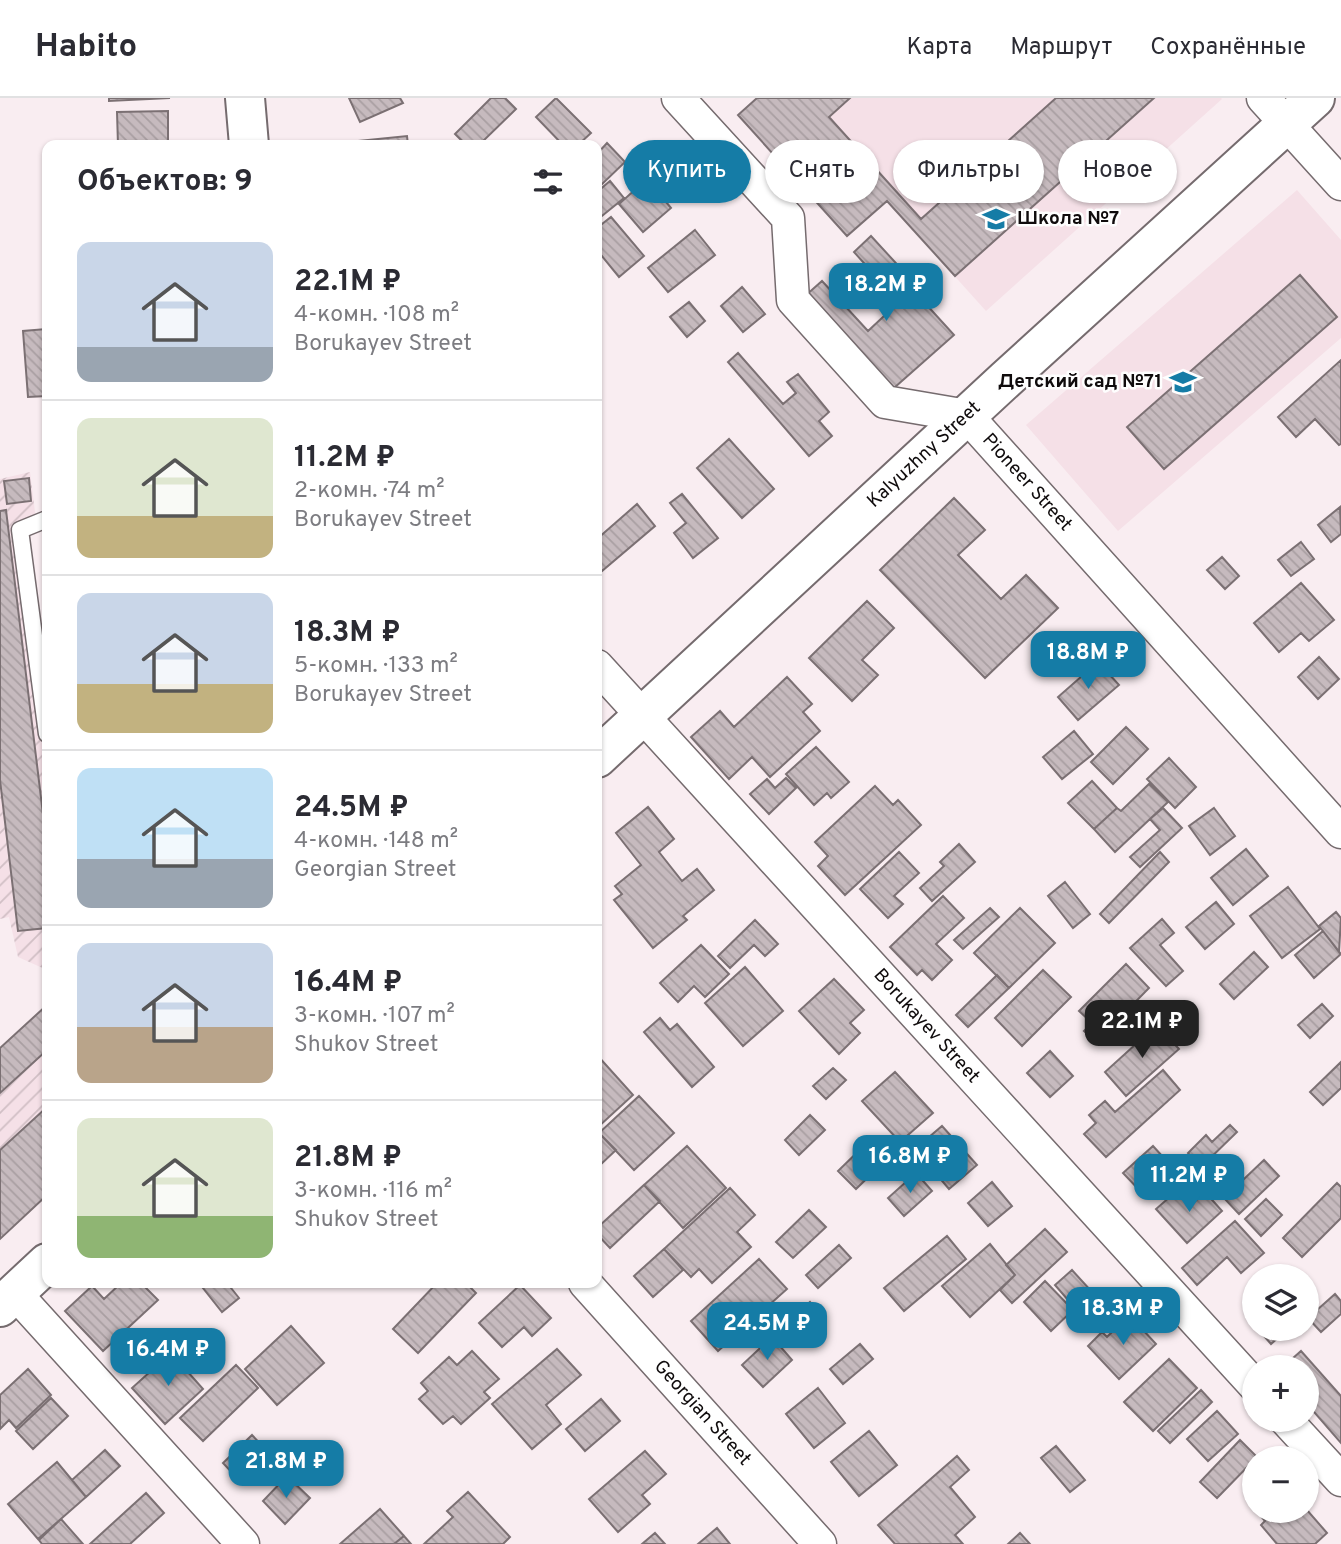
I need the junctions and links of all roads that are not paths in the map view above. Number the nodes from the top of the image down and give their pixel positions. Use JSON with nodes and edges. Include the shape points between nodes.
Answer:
{"nodes":[{"id":1,"x":245,"y":98,"type":"edge"},
{"id":2,"x":678,"y":98,"type":"edge"},
{"id":3,"x":1315,"y":98,"type":"edge"},
{"id":4,"x":1275,"y":111,"type":"edge"},
{"id":5,"x":249,"y":140,"type":"edge"},
{"id":6,"x":1341,"y":184,"type":"edge"},
{"id":7,"x":967,"y":415,"type":"junction"},
{"id":8,"x":42,"y":521,"type":"edge"},
{"id":9,"x":602,"y":671,"type":"edge"},
{"id":10,"x":42,"y":696,"type":"edge"},
{"id":11,"x":641,"y":717,"type":"junction"},
{"id":12,"x":602,"y":753,"type":"edge"},
{"id":13,"x":1341,"y":832,"type":"edge"},
{"id":14,"x":42,"y":1269,"type":"edge"},
{"id":15,"x":590,"y":1288,"type":"edge"},
{"id":16,"x":8,"y":1300,"type":"edge"},
{"id":17,"x":1242,"y":1372,"type":"edge"},
{"id":18,"x":1297,"y":1432,"type":"edge"},
{"id":19,"x":1341,"y":1480,"type":"edge"},
{"id":20,"x":243,"y":1544,"type":"edge"},
{"id":21,"x":820,"y":1544,"type":"edge"}],
"edges":[{"from":1,"to":5,"type":"street"},
{"from":2,"to":7,"type":"street","name":"Pioneer Street","via":[[788,218],[793,300],[885,402]]},
{"from":3,"to":4,"type":"street","name":"Kalyuzhny Street"},
{"from":4,"to":6,"type":"street"},
{"from":4,"to":7,"type":"street","name":"Kalyuzhny Street"},
{"from":7,"to":11,"type":"street","name":"Kalyuzhny Street"},
{"from":7,"to":13,"type":"street","name":"Pioneer Street"},
{"from":8,"to":10,"type":"lane","via":[[20,530]]},
{"from":9,"to":11,"type":"street","name":"Borukayev Street"},
{"from":11,"to":12,"type":"street","name":"Kalyuzhny Street"},
{"from":11,"to":17,"type":"street","name":"Borukayev Street"},
{"from":14,"to":16,"type":"street"},
{"from":15,"to":21,"type":"street","name":"Georgian Street"},
{"from":16,"to":20,"type":"street"},
{"from":18,"to":19,"type":"street"}]}
